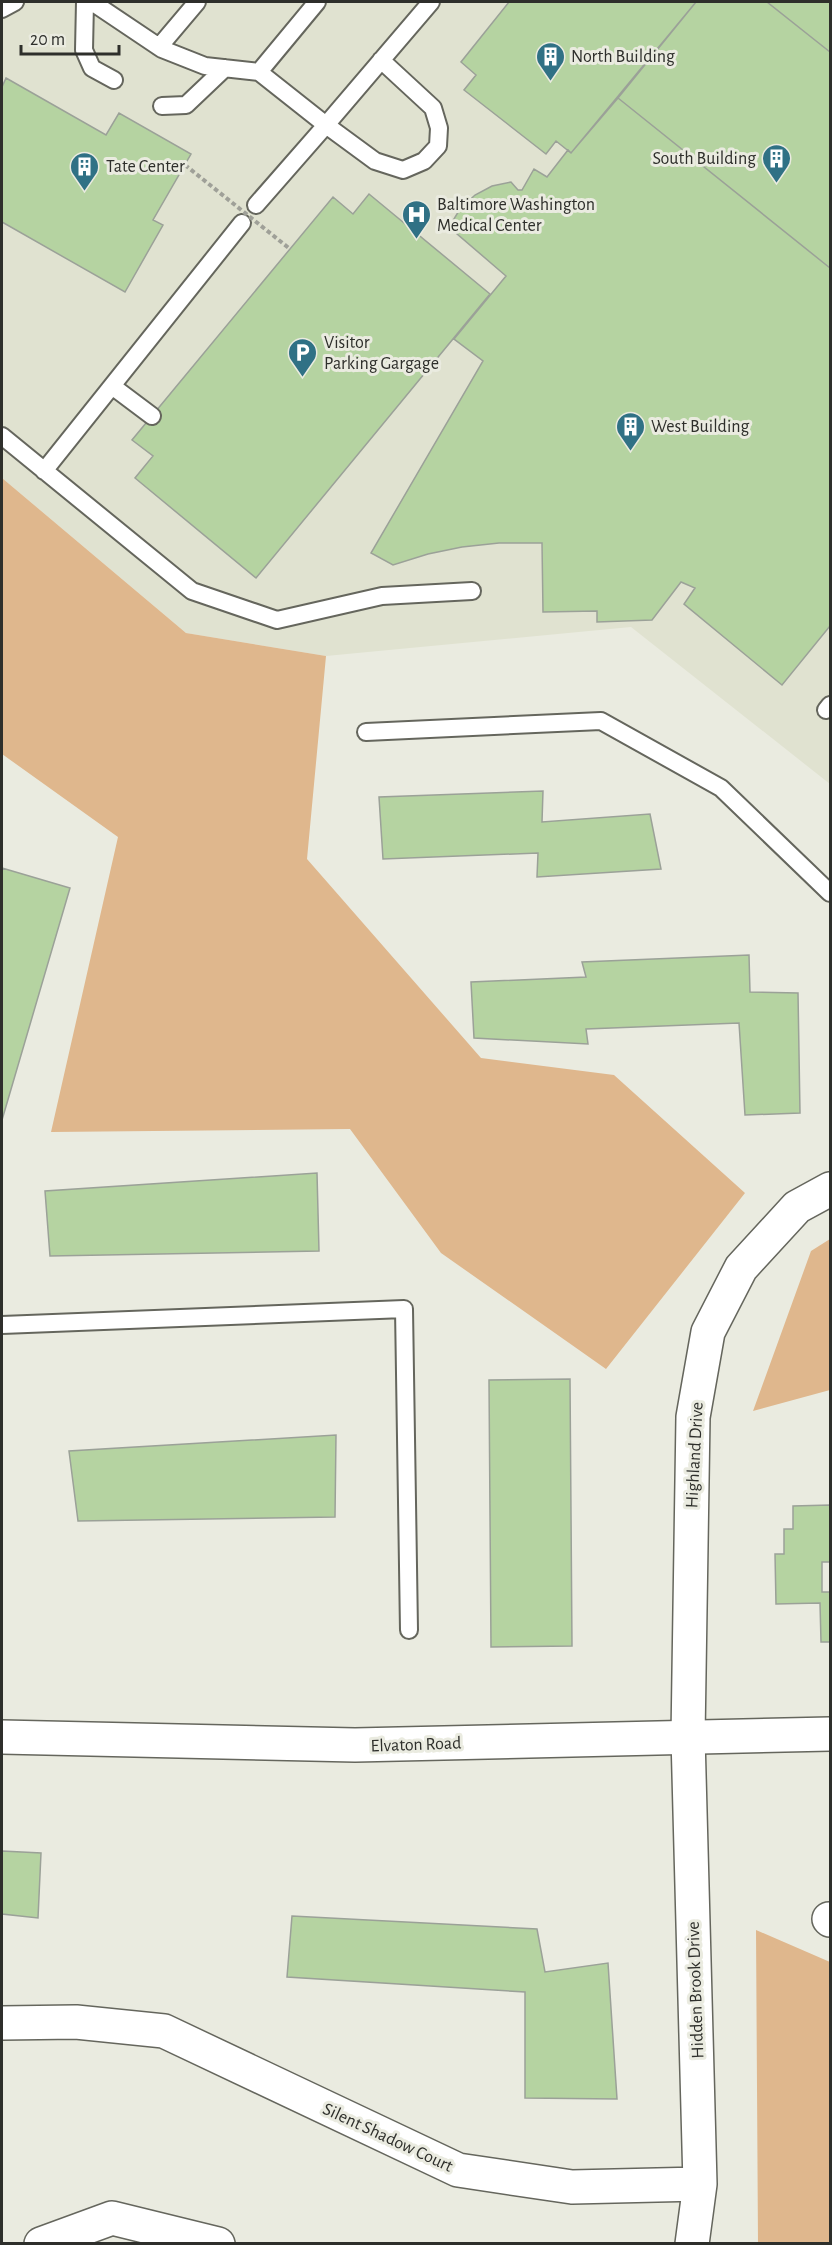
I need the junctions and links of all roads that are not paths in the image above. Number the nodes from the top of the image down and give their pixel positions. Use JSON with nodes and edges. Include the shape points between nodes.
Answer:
{"nodes":[{"id":1,"x":15,"y":2,"type":"edge"},
{"id":2,"x":86,"y":2,"type":"edge"},
{"id":3,"x":92,"y":2,"type":"edge"},
{"id":4,"x":197,"y":2,"type":"edge"},
{"id":5,"x":317,"y":2,"type":"edge"},
{"id":6,"x":431,"y":2,"type":"edge"},
{"id":7,"x":2,"y":9,"type":"edge"},
{"id":8,"x":159,"y":47,"type":"junction"},
{"id":9,"x":381,"y":60,"type":"junction"},
{"id":10,"x":225,"y":68,"type":"junction"},
{"id":11,"x":258,"y":72,"type":"junction"},
{"id":12,"x":114,"y":80,"type":"dead end"},
{"id":13,"x":162,"y":106,"type":"dead end"},
{"id":14,"x":326,"y":125,"type":"junction"},
{"id":15,"x":256,"y":205,"type":"dead end"},
{"id":16,"x":242,"y":224,"type":"dead end"},
{"id":17,"x":112,"y":386,"type":"junction"},
{"id":18,"x":152,"y":416,"type":"dead end"},
{"id":19,"x":2,"y":436,"type":"edge"},
{"id":20,"x":44,"y":471,"type":"junction"},
{"id":21,"x":472,"y":591,"type":"dead end"},
{"id":22,"x":366,"y":732,"type":"dead end"},
{"id":23,"x":831,"y":893,"type":"edge"},
{"id":24,"x":831,"y":1189,"type":"edge"},
{"id":25,"x":2,"y":1325,"type":"edge"},
{"id":26,"x":410,"y":1630,"type":"dead end"},
{"id":27,"x":831,"y":1734,"type":"edge"},
{"id":28,"x":2,"y":1737,"type":"edge"},
{"id":29,"x":688,"y":1737,"type":"junction"},
{"id":30,"x":2,"y":2023,"type":"edge"},
{"id":31,"x":700,"y":2184,"type":"junction"},
{"id":32,"x":41,"y":2244,"type":"edge"},
{"id":33,"x":218,"y":2244,"type":"edge"},
{"id":34,"x":692,"y":2244,"type":"edge"}],
"edges":[{"from":1,"to":7,"type":"lane"},
{"from":2,"to":12,"type":"lane","via":[[84,50],[92,68]]},
{"from":3,"to":8,"type":"lane"},
{"from":4,"to":8,"type":"lane"},
{"from":5,"to":11,"type":"lane"},
{"from":6,"to":9,"type":"lane"},
{"from":8,"to":10,"type":"lane","via":[[205,66]]},
{"from":9,"to":14,"type":"lane"},
{"from":9,"to":14,"type":"lane","via":[[433,108],[439,128],[438,146],[424,161],[403,170],[375,161]]},
{"from":10,"to":11,"type":"lane"},
{"from":10,"to":13,"type":"lane","via":[[186,105]]},
{"from":11,"to":14,"type":"lane"},
{"from":14,"to":15,"type":"lane"},
{"from":16,"to":17,"type":"lane"},
{"from":17,"to":18,"type":"lane"},
{"from":17,"to":20,"type":"lane"},
{"from":19,"to":20,"type":"lane"},
{"from":20,"to":21,"type":"lane","via":[[192,591],[277,620],[382,596]]},
{"from":22,"to":23,"type":"lane","via":[[601,721],[721,788]]},
{"from":24,"to":29,"type":"street","name":"Highland Drive","via":[[797,1207],[741,1268],[708,1332],[693,1417]]},
{"from":25,"to":26,"type":"lane","via":[[404,1309]]},
{"from":27,"to":29,"type":"street","name":"Elvaton Road"},
{"from":28,"to":29,"type":"street","name":"Elvaton Road","via":[[355,1745]]},
{"from":29,"to":31,"type":"street","name":"Hidden Brook Drive"},
{"from":30,"to":31,"type":"street","name":"Silent Shadow Court","via":[[75,2022],[164,2031],[458,2170],[572,2187]]},
{"from":31,"to":34,"type":"street","name":"Hidden Brook Drive"},
{"from":32,"to":33,"type":"street","via":[[112,2218]]}]}
